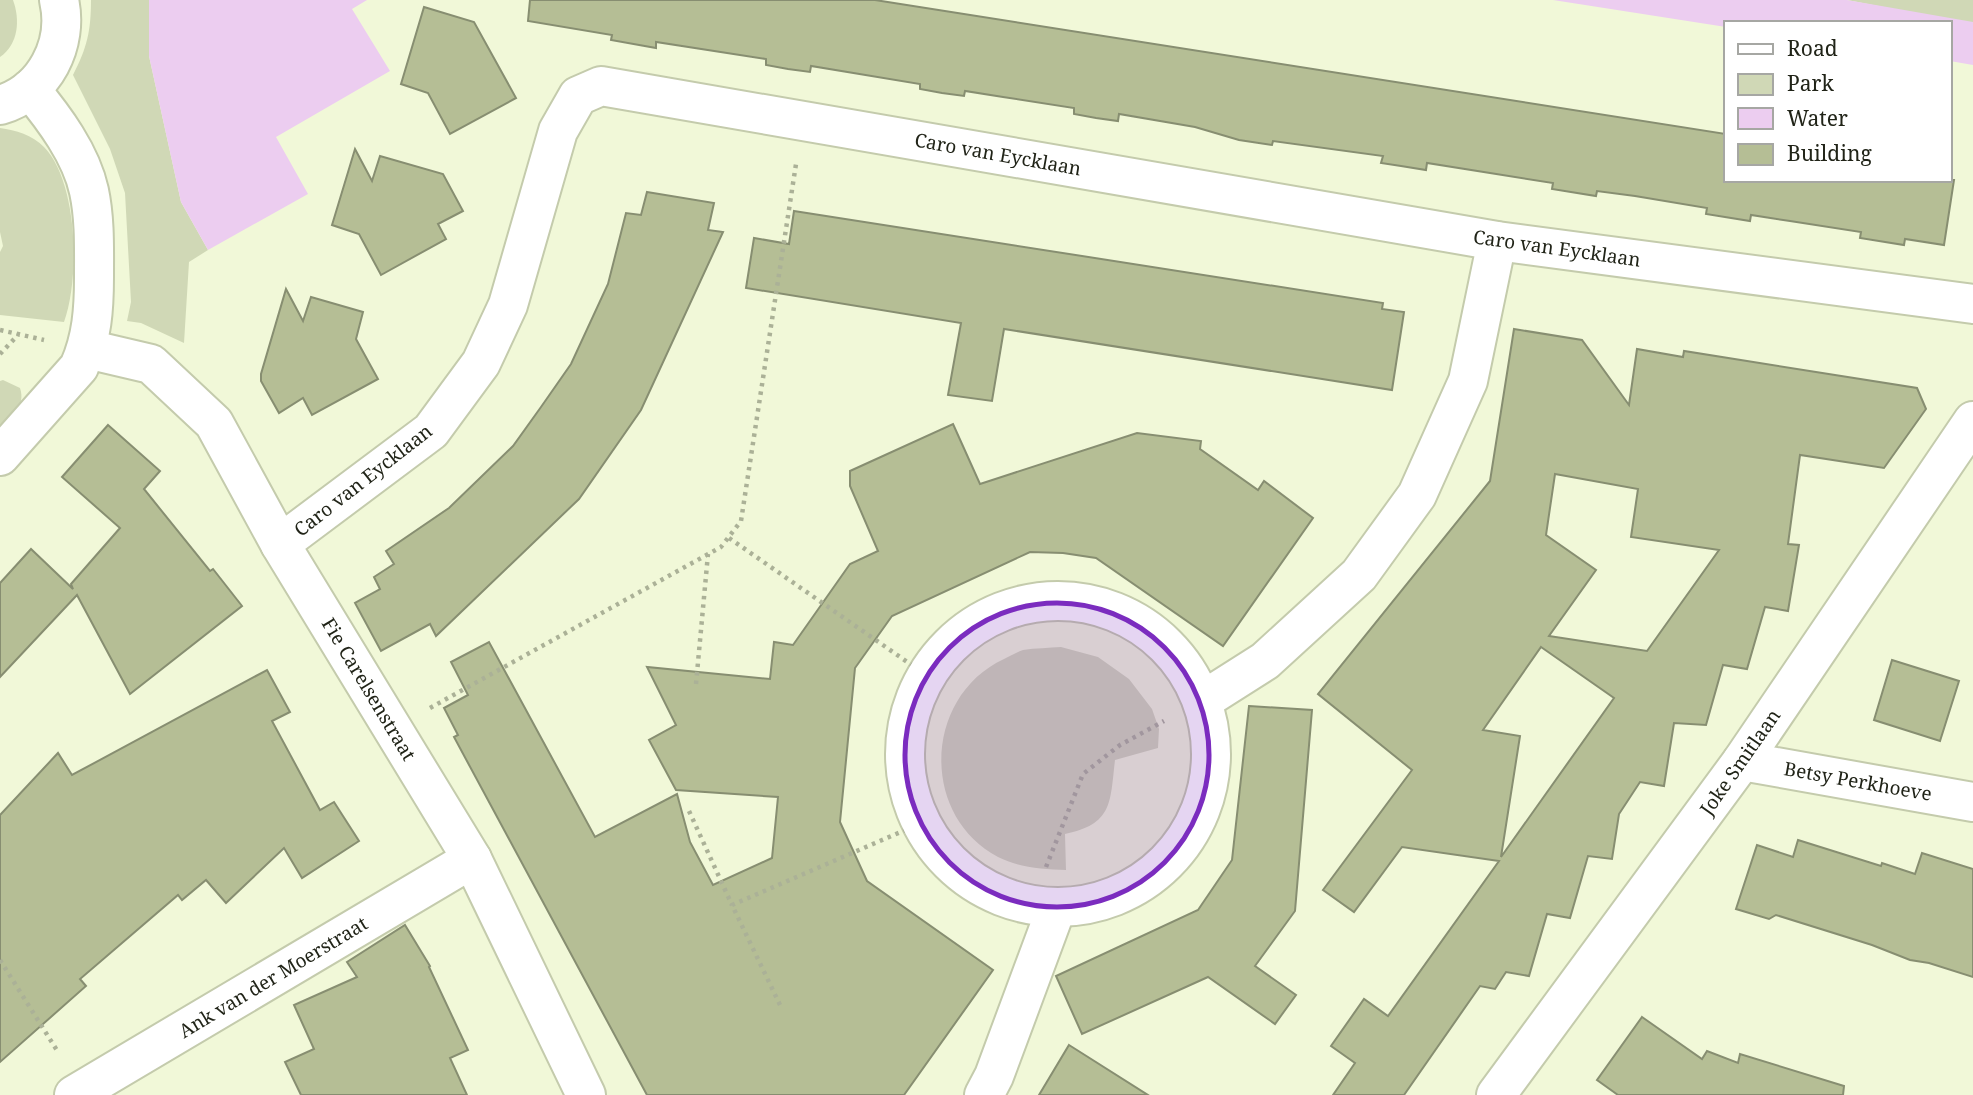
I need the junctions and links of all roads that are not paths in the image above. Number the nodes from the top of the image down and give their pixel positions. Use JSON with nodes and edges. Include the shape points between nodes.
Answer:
{"nodes":[{"id":1,"x":59,"y":0,"type":"edge"},
{"id":2,"x":15,"y":97,"type":"edge"},
{"id":3,"x":1497,"y":241,"type":"junction"},
{"id":4,"x":1973,"y":304,"type":"edge"},
{"id":5,"x":87,"y":349,"type":"junction"},
{"id":6,"x":1973,"y":421,"type":"edge"},
{"id":7,"x":0,"y":456,"type":"edge"},
{"id":8,"x":280,"y":544,"type":"junction"},
{"id":9,"x":1202,"y":701,"type":"junction"},
{"id":10,"x":1742,"y":761,"type":"junction"},
{"id":11,"x":1973,"y":802,"type":"edge"},
{"id":12,"x":472,"y":859,"type":"junction"},
{"id":13,"x":1044,"y":907,"type":"junction"},
{"id":14,"x":1513,"y":1089,"type":"edge"},
{"id":15,"x":78,"y":1093,"type":"edge"},
{"id":16,"x":586,"y":1095,"type":"edge"},
{"id":17,"x":984,"y":1095,"type":"edge"}],
"edges":[{"from":1,"to":2,"type":"street","via":[[63,15],[60,43],[49,69]]},
{"from":2,"to":5,"type":"street","via":[[61,131],[89,190],[94,301]]},
{"from":3,"to":4,"type":"street","name":"Caro van Eycklaan"},
{"from":3,"to":8,"type":"street","name":"Caro van Eycklaan","via":[[601,86],[578,96],[558,131],[508,305],[481,363],[431,431]]},
{"from":3,"to":9,"type":"street","via":[[1468,381],[1417,495],[1359,575],[1265,661]]},
{"from":5,"to":7,"type":"street","via":[[79,367]]},
{"from":5,"to":8,"type":"street","name":"Fie Carelsenstraat","via":[[150,363],[214,424]]},
{"from":6,"to":10,"type":"street","name":"Joke Smitlaan"},
{"from":8,"to":12,"type":"street","name":"Fie Carelsenstraat"},
{"from":9,"to":13,"type":"street","via":[[1212,749],[1210,783],[1190,835],[1174,856],[1125,894]]},
{"from":9,"to":13,"type":"street","via":[[1183,665],[1140,624],[1089,604],[1058,601],[1009,609],[951,643],[926,675],[909,711],[904,772],[919,824],[956,871],[1005,900]]},
{"from":10,"to":11,"type":"street","name":"Betsy Perkhoeve"},
{"from":10,"to":14,"type":"street","name":"Joke Smitlaan"},
{"from":12,"to":15,"type":"street","name":"Ank van der Moerstraat"},
{"from":12,"to":16,"type":"street","name":"Fie Carelsenstraat"},
{"from":13,"to":17,"type":"street","via":[[994,1076]]}]}
